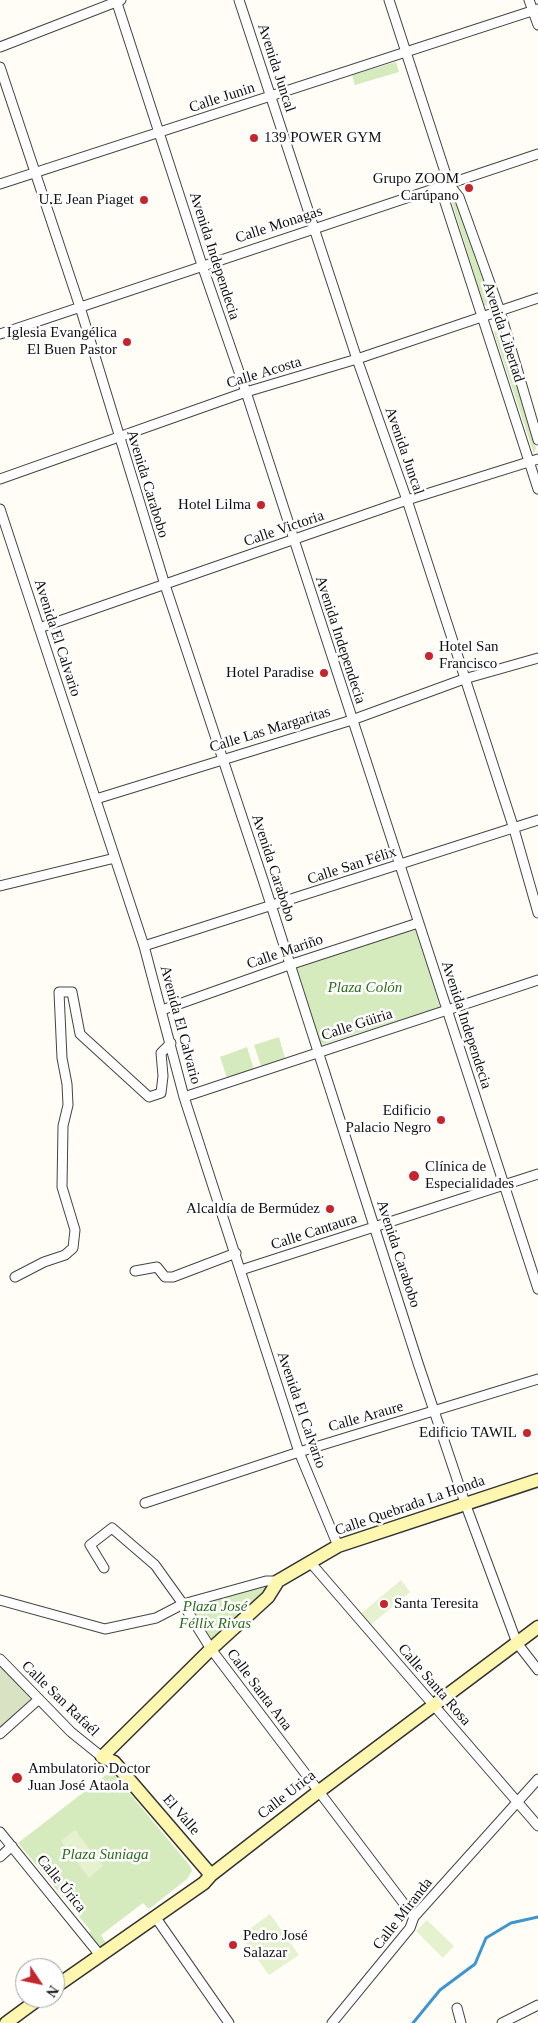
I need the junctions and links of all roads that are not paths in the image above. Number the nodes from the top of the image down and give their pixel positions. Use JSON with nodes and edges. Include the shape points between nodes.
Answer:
{"nodes":[{"id":1,"x":239,"y":0,"type":"edge"},
{"id":2,"x":389,"y":0,"type":"edge"},
{"id":3,"x":529,"y":0,"type":"edge"},
{"id":4,"x":118,"y":1,"type":"edge"},
{"id":5,"x":536,"y":9,"type":"edge"},
{"id":6,"x":538,"y":25,"type":"edge"},
{"id":7,"x":0,"y":48,"type":"edge"},
{"id":8,"x":407,"y":52,"type":"junction"},
{"id":9,"x":0,"y":67,"type":"edge"},
{"id":10,"x":271,"y":97,"type":"junction"},
{"id":11,"x":160,"y":132,"type":"junction"},
{"id":12,"x":538,"y":154,"type":"edge"},
{"id":13,"x":36,"y":173,"type":"junction"},
{"id":14,"x":0,"y":184,"type":"edge"},
{"id":15,"x":449,"y":184,"type":"junction"},
{"id":16,"x":316,"y":228,"type":"junction"},
{"id":17,"x":202,"y":265,"type":"junction"},
{"id":18,"x":538,"y":298,"type":"edge"},
{"id":19,"x":80,"y":307,"type":"junction"},
{"id":20,"x":500,"y":311,"type":"junction"},
{"id":21,"x":484,"y":317,"type":"junction"},
{"id":22,"x":0,"y":334,"type":"edge"},
{"id":23,"x":357,"y":359,"type":"junction"},
{"id":24,"x":246,"y":392,"type":"junction"},
{"id":25,"x":118,"y":438,"type":"junction"},
{"id":26,"x":538,"y":440,"type":"edge"},
{"id":27,"x":534,"y":460,"type":"edge"},
{"id":28,"x":0,"y":479,"type":"edge"},
{"id":29,"x":538,"y":490,"type":"edge"},
{"id":30,"x":407,"y":500,"type":"junction"},
{"id":31,"x":0,"y":509,"type":"edge"},
{"id":32,"x":293,"y":541,"type":"junction"},
{"id":33,"x":164,"y":584,"type":"junction"},
{"id":34,"x":39,"y":628,"type":"junction"},
{"id":35,"x":538,"y":658,"type":"edge"},
{"id":36,"x":464,"y":679,"type":"junction"},
{"id":37,"x":352,"y":720,"type":"junction"},
{"id":38,"x":223,"y":759,"type":"junction"},
{"id":39,"x":96,"y":799,"type":"junction"},
{"id":40,"x":538,"y":820,"type":"edge"},
{"id":41,"x":514,"y":830,"type":"junction"},
{"id":42,"x":115,"y":858,"type":"junction"},
{"id":43,"x":400,"y":866,"type":"junction"},
{"id":44,"x":0,"y":886,"type":"edge"},
{"id":45,"x":272,"y":906,"type":"junction"},
{"id":46,"x":538,"y":913,"type":"edge"},
{"id":47,"x":418,"y":923,"type":"junction"},
{"id":48,"x":144,"y":946,"type":"junction"},
{"id":49,"x":289,"y":965,"type":"junction"},
{"id":50,"x":538,"y":980,"type":"edge"},
{"id":51,"x":446,"y":1009,"type":"junction"},
{"id":52,"x":162,"y":1010,"type":"junction"},
{"id":53,"x":171,"y":1043,"type":"junction"},
{"id":54,"x":318,"y":1052,"type":"junction"},
{"id":55,"x":184,"y":1097,"type":"junction"},
{"id":56,"x":538,"y":1174,"type":"edge"},
{"id":57,"x":504,"y":1184,"type":"junction"},
{"id":58,"x":375,"y":1226,"type":"junction"},
{"id":59,"x":236,"y":1253,"type":"junction"},
{"id":60,"x":241,"y":1270,"type":"junction"},
{"id":61,"x":135,"y":1271,"type":"dead end"},
{"id":62,"x":15,"y":1277,"type":"dead end"},
{"id":63,"x":538,"y":1289,"type":"edge"},
{"id":64,"x":538,"y":1379,"type":"edge"},
{"id":65,"x":434,"y":1412,"type":"junction"},
{"id":66,"x":299,"y":1452,"type":"junction"},
{"id":67,"x":538,"y":1480,"type":"edge"},
{"id":68,"x":145,"y":1503,"type":"dead end"},
{"id":69,"x":465,"y":1503,"type":"junction"},
{"id":70,"x":338,"y":1546,"type":"junction"},
{"id":71,"x":310,"y":1562,"type":"junction"},
{"id":72,"x":104,"y":1568,"type":"dead end"},
{"id":73,"x":278,"y":1582,"type":"junction"},
{"id":74,"x":0,"y":1600,"type":"edge"},
{"id":75,"x":183,"y":1604,"type":"junction"},
{"id":76,"x":538,"y":1627,"type":"edge"},
{"id":77,"x":517,"y":1643,"type":"junction"},
{"id":78,"x":211,"y":1649,"type":"junction"},
{"id":79,"x":0,"y":1659,"type":"edge"},
{"id":80,"x":538,"y":1670,"type":"edge"},
{"id":81,"x":39,"y":1699,"type":"junction"},
{"id":82,"x":434,"y":1706,"type":"junction"},
{"id":83,"x":0,"y":1734,"type":"edge"},
{"id":84,"x":102,"y":1757,"type":"junction"},
{"id":85,"x":538,"y":1779,"type":"edge"},
{"id":86,"x":318,"y":1792,"type":"junction"},
{"id":87,"x":517,"y":1802,"type":"junction"},
{"id":88,"x":537,"y":1823,"type":"edge"},
{"id":89,"x":0,"y":1832,"type":"edge"},
{"id":90,"x":12,"y":1846,"type":"junction"},
{"id":91,"x":0,"y":1857,"type":"edge"},
{"id":92,"x":211,"y":1875,"type":"junction"},
{"id":93,"x":414,"y":1917,"type":"junction"},
{"id":94,"x":156,"y":1918,"type":"junction"},
{"id":95,"x":99,"y":1954,"type":"junction"},
{"id":96,"x":65,"y":1980,"type":"edge"},
{"id":97,"x":538,"y":2005,"type":"edge"},
{"id":98,"x":26,"y":2008,"type":"edge"},
{"id":99,"x":457,"y":2008,"type":"dead end"},
{"id":100,"x":518,"y":2020,"type":"edge"},
{"id":101,"x":6,"y":2023,"type":"edge"},
{"id":102,"x":229,"y":2023,"type":"edge"},
{"id":103,"x":332,"y":2023,"type":"edge"},
{"id":104,"x":461,"y":2023,"type":"edge"},
{"id":105,"x":502,"y":2023,"type":"edge"}],
"edges":[{"from":1,"to":10,"type":"street","name":"Avenida Juncal"},
{"from":2,"to":8,"type":"street","name":"Avenida Libertad"},
{"from":3,"to":5,"type":"street"},
{"from":4,"to":7,"type":"street"},
{"from":4,"to":11,"type":"street","name":"Avenida Independecia"},
{"from":5,"to":6,"type":"street"},
{"from":5,"to":8,"type":"street","name":"Calle Junin"},
{"from":8,"to":10,"type":"street","name":"Calle Junin"},
{"from":8,"to":15,"type":"street","name":"Avenida Libertad"},
{"from":9,"to":13,"type":"street","name":"Avenida Carabobo"},
{"from":10,"to":11,"type":"street","name":"Calle Junin"},
{"from":10,"to":16,"type":"street","name":"Avenida Juncal"},
{"from":11,"to":13,"type":"street","name":"Calle Junin"},
{"from":11,"to":17,"type":"street","name":"Avenida Independecia"},
{"from":12,"to":15,"type":"street","name":"Calle Monagas"},
{"from":13,"to":14,"type":"street","name":"Calle Junin"},
{"from":13,"to":19,"type":"street","name":"Avenida Carabobo"},
{"from":15,"to":16,"type":"street","name":"Calle Monagas"},
{"from":15,"to":20,"type":"street","name":"Avenida Libertad","via":[[459,197]]},
{"from":15,"to":21,"type":"street","name":"Avenida Libertad","via":[[444,199]]},
{"from":16,"to":17,"type":"street","name":"Calle Monagas"},
{"from":16,"to":23,"type":"street","name":"Avenida Juncal"},
{"from":17,"to":19,"type":"street","name":"Calle Monagas"},
{"from":17,"to":24,"type":"street","name":"Avenida Independecia"},
{"from":18,"to":20,"type":"street","name":"Calle Acosta"},
{"from":19,"to":22,"type":"street","name":"Calle Monagas"},
{"from":19,"to":25,"type":"street","name":"Avenida Carabobo"},
{"from":20,"to":21,"type":"street","name":"Calle Acosta"},
{"from":20,"to":26,"type":"street","name":"Avenida Libertad"},
{"from":21,"to":23,"type":"street","name":"Calle Acosta"},
{"from":21,"to":27,"type":"street","name":"Avenida Libertad"},
{"from":23,"to":24,"type":"street","name":"Calle Acosta"},
{"from":23,"to":30,"type":"street","name":"Avenida Juncal"},
{"from":24,"to":25,"type":"street","name":"Calle Acosta"},
{"from":24,"to":32,"type":"street","name":"Avenida Independecia"},
{"from":25,"to":28,"type":"street","name":"Calle Acosta"},
{"from":25,"to":33,"type":"street","name":"Avenida Carabobo"},
{"from":27,"to":29,"type":"street","name":"Avenida Libertad"},
{"from":27,"to":30,"type":"street","name":"Calle Victoria"},
{"from":30,"to":32,"type":"street","name":"Calle Victoria"},
{"from":30,"to":36,"type":"street","name":"Avenida Juncal"},
{"from":31,"to":34,"type":"street","name":"Avenida El Calvario"},
{"from":32,"to":33,"type":"street","name":"Calle Victoria"},
{"from":32,"to":37,"type":"street","name":"Avenida Independecia"},
{"from":33,"to":34,"type":"street","name":"Calle Victoria"},
{"from":33,"to":38,"type":"street","name":"Avenida Carabobo"},
{"from":34,"to":39,"type":"street","name":"Avenida El Calvario"},
{"from":35,"to":36,"type":"street","name":"Calle Las Margaritas"},
{"from":36,"to":37,"type":"street","name":"Calle Las Margaritas"},
{"from":36,"to":41,"type":"street","name":"Avenida Juncal"},
{"from":37,"to":38,"type":"street","name":"Calle Las Margaritas"},
{"from":37,"to":43,"type":"street","name":"Avenida Independecia"},
{"from":38,"to":39,"type":"street","name":"Calle Las Margaritas"},
{"from":38,"to":45,"type":"street","name":"Avenida Carabobo"},
{"from":39,"to":42,"type":"street","name":"Avenida El Calvario"},
{"from":40,"to":41,"type":"street","name":"Calle San Félix"},
{"from":41,"to":43,"type":"street","name":"Calle San Félix"},
{"from":41,"to":46,"type":"street","name":"Avenida Juncal"},
{"from":42,"to":44,"type":"street"},
{"from":42,"to":48,"type":"street","name":"Avenida El Calvario"},
{"from":43,"to":45,"type":"street","name":"Calle San Félix"},
{"from":43,"to":47,"type":"street","name":"Avenida Independecia"},
{"from":45,"to":48,"type":"street","name":"Calle San Félix"},
{"from":45,"to":49,"type":"street","name":"Avenida Carabobo"},
{"from":47,"to":49,"type":"street","name":"Calle Mariño"},
{"from":47,"to":51,"type":"street","name":"Avenida Independecia"},
{"from":48,"to":52,"type":"street","name":"Avenida El Calvario"},
{"from":49,"to":52,"type":"street","name":"Calle Mariño"},
{"from":49,"to":54,"type":"street","name":"Avenida Carabobo"},
{"from":50,"to":51,"type":"street","name":"Calle Güiria"},
{"from":51,"to":54,"type":"street","name":"Calle Güiria"},
{"from":51,"to":57,"type":"street","name":"Avenida Independecia"},
{"from":52,"to":53,"type":"street","name":"Avenida El Calvario"},
{"from":53,"to":55,"type":"street","name":"Avenida El Calvario"},
{"from":53,"to":62,"type":"street","via":[[160,1053],[161,1093],[149,1097],[80,1034],[72,992],[59,992],[68,1105],[63,1126],[62,1187],[75,1230],[73,1248],[65,1255]]},
{"from":54,"to":55,"type":"street","name":"Calle Güiria"},
{"from":54,"to":58,"type":"street","name":"Avenida Carabobo"},
{"from":55,"to":59,"type":"street","name":"Avenida El Calvario"},
{"from":56,"to":57,"type":"street","name":"Calle Cantaura"},
{"from":57,"to":58,"type":"street","name":"Calle Cantaura"},
{"from":57,"to":63,"type":"street","name":"Avenida Independecia"},
{"from":58,"to":60,"type":"street","name":"Calle Cantaura"},
{"from":58,"to":65,"type":"street","name":"Avenida Carabobo"},
{"from":59,"to":60,"type":"street","name":"Avenida El Calvario"},
{"from":59,"to":61,"type":"street","via":[[173,1278],[165,1277],[157,1267]]},
{"from":60,"to":66,"type":"street","name":"Avenida El Calvario"},
{"from":64,"to":65,"type":"street","name":"Calle Araure"},
{"from":65,"to":66,"type":"street","name":"Calle Araure"},
{"from":65,"to":69,"type":"street","name":"Avenida Carabobo"},
{"from":66,"to":68,"type":"street","name":"Calle Araure"},
{"from":66,"to":70,"type":"street","name":"Avenida El Calvario"},
{"from":67,"to":69,"type":"main road","name":"Calle Quebrada La Honda"},
{"from":69,"to":70,"type":"main road","name":"Calle Quebrada La Honda"},
{"from":69,"to":77,"type":"street","name":"Avenida Carabobo"},
{"from":70,"to":71,"type":"main road","name":"Calle Quebrada La Honda"},
{"from":71,"to":73,"type":"main road","name":"Calle Quebrada La Honda"},
{"from":71,"to":82,"type":"street","name":"Calle Santa Rosa"},
{"from":72,"to":75,"type":"street","name":"Calle Santa Ana","via":[[90,1545],[112,1528],[155,1565]]},
{"from":73,"to":75,"type":"street","via":[[266,1581]]},
{"from":73,"to":78,"type":"main road","name":"Calle Quebrada La Honda","via":[[268,1597]]},
{"from":74,"to":75,"type":"street","via":[[104,1628],[156,1618]]},
{"from":75,"to":78,"type":"street","name":"Calle Santa Ana"},
{"from":76,"to":77,"type":"main road","name":"Calle Urica"},
{"from":77,"to":80,"type":"street","name":"Avenida Carabobo"},
{"from":77,"to":82,"type":"main road","name":"Calle Urica"},
{"from":78,"to":84,"type":"main road","name":"Calle Quebrada La Honda"},
{"from":78,"to":86,"type":"street","name":"Calle Santa Ana"},
{"from":79,"to":81,"type":"street","name":"Calle San Rafaél"},
{"from":81,"to":83,"type":"street"},
{"from":81,"to":84,"type":"street","name":"Calle San Rafaél","via":[[71,1732]]},
{"from":82,"to":86,"type":"main road","name":"Calle Urica"},
{"from":82,"to":87,"type":"street","name":"Calle Santa Rosa"},
{"from":84,"to":92,"type":"main road","name":"El Valle","via":[[114,1762]]},
{"from":85,"to":87,"type":"street","name":"Calle Miranda"},
{"from":86,"to":92,"type":"main road","name":"Calle Urica"},
{"from":86,"to":93,"type":"street","name":"Calle Santa Ana"},
{"from":87,"to":88,"type":"street","name":"Calle Santa Rosa"},
{"from":87,"to":93,"type":"street","name":"Calle Miranda"},
{"from":89,"to":90,"type":"street","name":"Calle Úrica"},
{"from":90,"to":91,"type":"street"},
{"from":90,"to":95,"type":"street","name":"Calle Úrica"},
{"from":92,"to":94,"type":"main road","name":"Calle Urica"},
{"from":93,"to":103,"type":"street","name":"Calle Miranda","via":[[410,1928]]},
{"from":94,"to":95,"type":"main road","name":"Calle Urica"},
{"from":94,"to":102,"type":"street"},
{"from":95,"to":96,"type":"main road","name":"Calle Urica"},
{"from":97,"to":100,"type":"street"},
{"from":98,"to":101,"type":"main road"},
{"from":99,"to":104,"type":"street"},
{"from":100,"to":105,"type":"street"}]}
